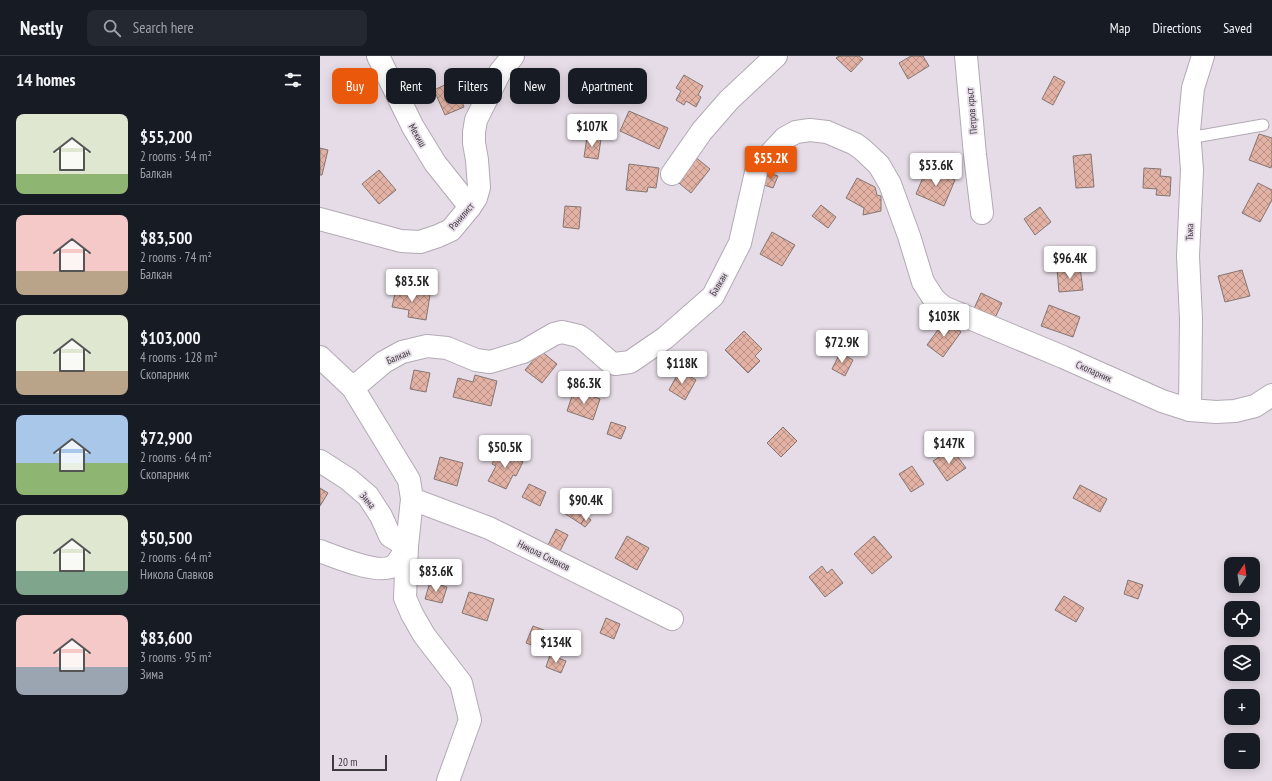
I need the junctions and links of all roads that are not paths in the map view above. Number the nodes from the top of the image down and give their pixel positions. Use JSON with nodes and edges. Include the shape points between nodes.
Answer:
{"nodes":[{"id":1,"x":378,"y":56,"type":"edge"},
{"id":2,"x":513,"y":56,"type":"edge"},
{"id":3,"x":776,"y":56,"type":"edge"},
{"id":4,"x":966,"y":56,"type":"edge"},
{"id":5,"x":1203,"y":56,"type":"edge"},
{"id":6,"x":1263,"y":125,"type":"dead end"},
{"id":7,"x":1189,"y":138,"type":"junction"},
{"id":8,"x":672,"y":174,"type":"dead end"},
{"id":9,"x":470,"y":207,"type":"junction"},
{"id":10,"x":982,"y":213,"type":"dead end"},
{"id":11,"x":320,"y":219,"type":"edge"},
{"id":12,"x":927,"y":288,"type":"joint"},
{"id":13,"x":320,"y":357,"type":"edge"},
{"id":14,"x":354,"y":388,"type":"junction"},
{"id":15,"x":1272,"y":395,"type":"edge"},
{"id":16,"x":1190,"y":410,"type":"junction"},
{"id":17,"x":320,"y":461,"type":"edge"},
{"id":18,"x":412,"y":499,"type":"junction"},
{"id":19,"x":407,"y":546,"type":"junction"},
{"id":20,"x":320,"y":551,"type":"edge"},
{"id":21,"x":672,"y":619,"type":"dead end"},
{"id":22,"x":448,"y":781,"type":"edge"}],
"edges":[{"from":1,"to":9,"type":"street","name":"Мекиш","via":[[413,127],[435,164]]},
{"from":2,"to":9,"type":"street","name":"Ранилист","via":[[500,72],[476,120],[474,143],[479,187]]},
{"from":3,"to":8,"type":"street","via":[[729,100]]},
{"from":4,"to":10,"type":"street","name":"Петров кръст"},
{"from":5,"to":7,"type":"street","name":"Тъжа","via":[[1193,88]]},
{"from":6,"to":7,"type":"lane"},
{"from":7,"to":16,"type":"street","name":"Тъжа","via":[[1192,170],[1188,256],[1191,319]]},
{"from":9,"to":11,"type":"street","name":"Ранилист","via":[[451,230],[420,242],[401,241]]},
{"from":12,"to":14,"type":"street","name":"Балкан","via":[[890,184],[878,165],[855,144],[827,132],[796,132],[785,138],[757,168],[740,243],[713,296],[665,338],[630,362],[610,362],[583,338],[562,332],[523,352],[490,362],[476,360],[447,348],[427,346],[402,352],[384,362]]},
{"from":12,"to":16,"type":"street","name":"Скопарник","via":[[934,299],[944,307],[1162,401]]},
{"from":13,"to":14,"type":"street"},
{"from":14,"to":18,"type":"street","via":[[409,480]]},
{"from":15,"to":16,"type":"street","name":"Скопарник","via":[[1255,406],[1235,411]]},
{"from":17,"to":19,"type":"street","name":"Зима","via":[[368,496],[390,536]]},
{"from":18,"to":19,"type":"street"},
{"from":18,"to":21,"type":"street","name":"Никола Славков","via":[[489,528]]},
{"from":19,"to":20,"type":"street","via":[[395,565],[381,569],[356,564]]},
{"from":19,"to":22,"type":"street","via":[[405,598],[424,635],[461,683],[470,720]]}]}
